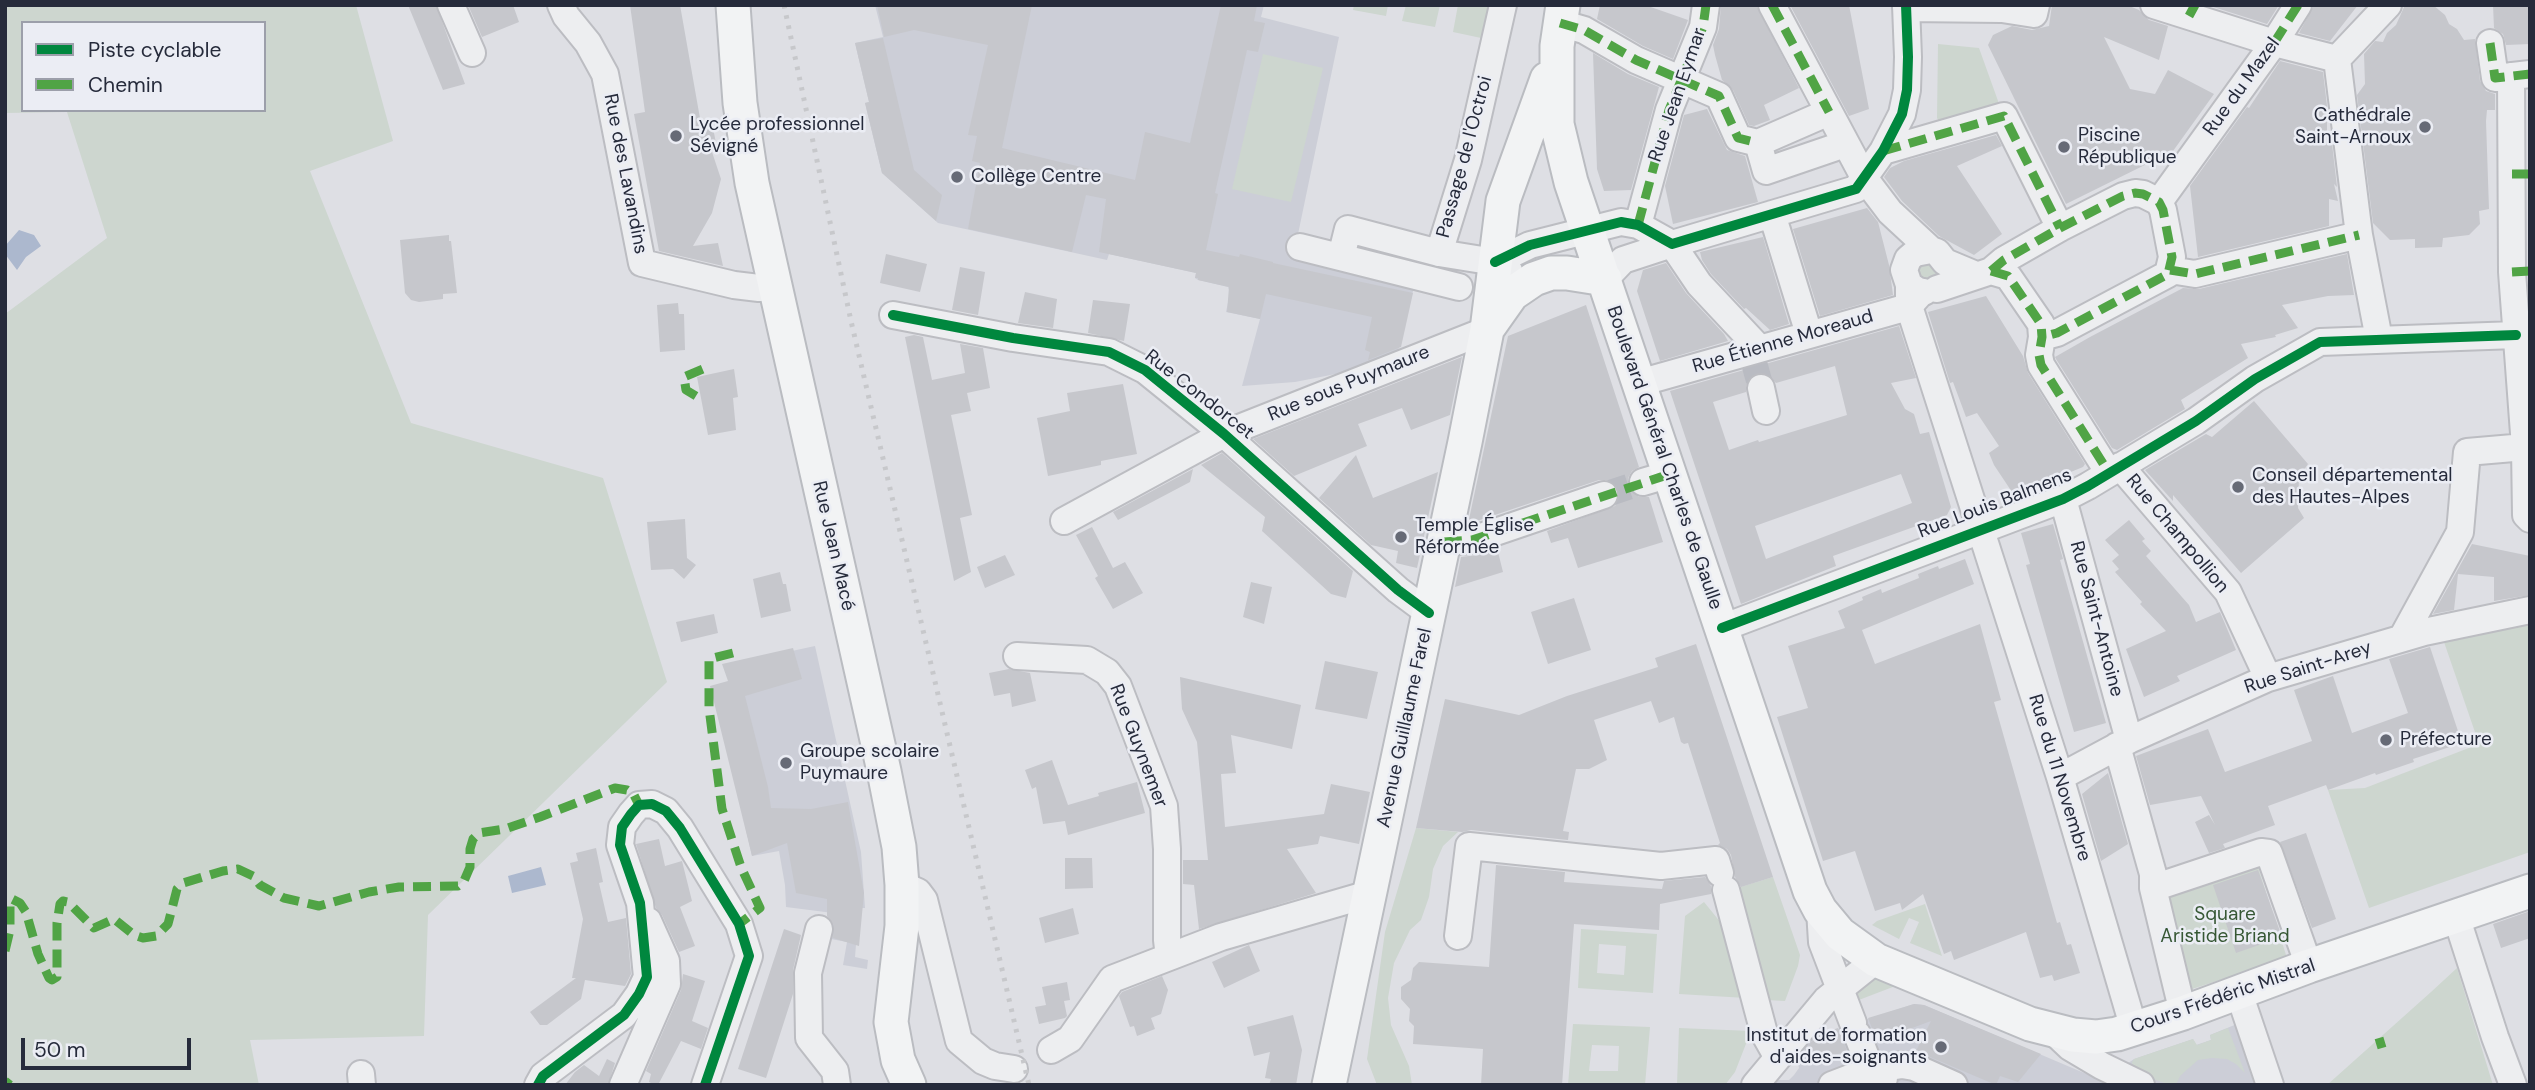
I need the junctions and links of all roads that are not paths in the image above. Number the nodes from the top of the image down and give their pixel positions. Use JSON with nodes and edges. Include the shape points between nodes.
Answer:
{"nodes":[{"id":1,"x":452,"y":5,"type":"edge"},
{"id":2,"x":561,"y":5,"type":"edge"},
{"id":3,"x":733,"y":5,"type":"edge"},
{"id":4,"x":1503,"y":5,"type":"edge"},
{"id":5,"x":1706,"y":5,"type":"edge"},
{"id":6,"x":1772,"y":5,"type":"edge"},
{"id":7,"x":2036,"y":5,"type":"edge"},
{"id":8,"x":2154,"y":5,"type":"edge"},
{"id":9,"x":2298,"y":5,"type":"edge"},
{"id":10,"x":2388,"y":5,"type":"edge"},
{"id":11,"x":1906,"y":7,"type":"edge"},
{"id":12,"x":2192,"y":11,"type":"edge"},
{"id":13,"x":1560,"y":25,"type":"edge"},
{"id":14,"x":2274,"y":43,"type":"junction"},
{"id":15,"x":2490,"y":43,"type":"dead end"},
{"id":16,"x":472,"y":52,"type":"dead end"},
{"id":17,"x":2337,"y":59,"type":"junction"},
{"id":18,"x":2520,"y":75,"type":"edge"},
{"id":19,"x":1682,"y":79,"type":"junction"},
{"id":20,"x":1829,"y":112,"type":"junction"},
{"id":21,"x":1758,"y":143,"type":"junction"},
{"id":22,"x":1845,"y":144,"type":"junction"},
{"id":23,"x":1884,"y":151,"type":"junction"},
{"id":24,"x":2521,"y":174,"type":"edge"},
{"id":25,"x":1865,"y":179,"type":"junction"},
{"id":26,"x":2159,"y":202,"type":"junction"},
{"id":27,"x":1890,"y":212,"type":"junction"},
{"id":28,"x":1772,"y":214,"type":"junction"},
{"id":29,"x":1639,"y":225,"type":"junction"},
{"id":30,"x":2060,"y":228,"type":"junction"},
{"id":31,"x":1587,"y":229,"type":"junction"},
{"id":32,"x":2359,"y":235,"type":"junction"},
{"id":33,"x":1672,"y":244,"type":"junction"},
{"id":34,"x":1300,"y":247,"type":"dead end"},
{"id":35,"x":1440,"y":253,"type":"junction"},
{"id":36,"x":1938,"y":256,"type":"junction"},
{"id":37,"x":1341,"y":257,"type":"junction"},
{"id":38,"x":1495,"y":262,"type":"junction"},
{"id":39,"x":2170,"y":270,"type":"junction"},
{"id":40,"x":2521,"y":272,"type":"edge"},
{"id":41,"x":1984,"y":273,"type":"junction"},
{"id":42,"x":1605,"y":279,"type":"junction"},
{"id":43,"x":775,"y":286,"type":"junction"},
{"id":44,"x":1459,"y":287,"type":"dead end"},
{"id":45,"x":1917,"y":287,"type":"junction"},
{"id":46,"x":1512,"y":294,"type":"junction"},
{"id":47,"x":893,"y":314,"type":"dead end"},
{"id":48,"x":1487,"y":330,"type":"junction"},
{"id":49,"x":1810,"y":334,"type":"junction"},
{"id":50,"x":2516,"y":335,"type":"junction"},
{"id":51,"x":2042,"y":337,"type":"junction"},
{"id":52,"x":2379,"y":339,"type":"junction"},
{"id":53,"x":1754,"y":353,"type":"junction"},
{"id":54,"x":1639,"y":383,"type":"junction"},
{"id":55,"x":2525,"y":393,"type":"edge"},
{"id":56,"x":1224,"y":434,"type":"junction"},
{"id":57,"x":2525,"y":447,"type":"junction"},
{"id":58,"x":2114,"y":470,"type":"junction"},
{"id":59,"x":1604,"y":495,"type":"tunnel mouth"},
{"id":60,"x":2063,"y":499,"type":"junction"},
{"id":61,"x":2530,"y":519,"type":"edge"},
{"id":62,"x":1064,"y":521,"type":"dead end"},
{"id":63,"x":1982,"y":529,"type":"junction"},
{"id":64,"x":1444,"y":542,"type":"junction"},
{"id":65,"x":2530,"y":610,"type":"edge"},
{"id":66,"x":1429,"y":613,"type":"junction"},
{"id":67,"x":1722,"y":628,"type":"junction"},
{"id":68,"x":2402,"y":638,"type":"junction"},
{"id":69,"x":1017,"y":656,"type":"dead end"},
{"id":70,"x":2268,"y":678,"type":"junction"},
{"id":71,"x":2123,"y":743,"type":"junction"},
{"id":72,"x":2060,"y":778,"type":"junction"},
{"id":73,"x":902,"y":885,"type":"junction"},
{"id":74,"x":2152,"y":888,"type":"junction"},
{"id":75,"x":2530,"y":891,"type":"edge"},
{"id":76,"x":1369,"y":894,"type":"junction"},
{"id":77,"x":640,"y":903,"type":"junction"},
{"id":78,"x":1820,"y":910,"type":"junction"},
{"id":79,"x":2456,"y":916,"type":"junction"},
{"id":80,"x":819,"y":929,"type":"dead end"},
{"id":81,"x":1458,"y":936,"type":"dead end"},
{"id":82,"x":1170,"y":957,"type":"junction"},
{"id":83,"x":1877,"y":960,"type":"junction"},
{"id":84,"x":2309,"y":966,"type":"junction"},
{"id":85,"x":1839,"y":988,"type":"junction"},
{"id":86,"x":2234,"y":995,"type":"junction"},
{"id":87,"x":2183,"y":1013,"type":"junction"},
{"id":88,"x":2134,"y":1028,"type":"junction"},
{"id":89,"x":2052,"y":1030,"type":"junction"},
{"id":90,"x":1051,"y":1050,"type":"dead end"},
{"id":91,"x":1782,"y":1068,"type":"junction"},
{"id":92,"x":1014,"y":1069,"type":"dead end"},
{"id":93,"x":1871,"y":1070,"type":"junction"},
{"id":94,"x":2512,"y":1084,"type":"edge"},
{"id":95,"x":538,"y":1085,"type":"edge"},
{"id":96,"x":623,"y":1085,"type":"edge"},
{"id":97,"x":705,"y":1085,"type":"edge"},
{"id":98,"x":838,"y":1085,"type":"edge"},
{"id":99,"x":909,"y":1085,"type":"edge"},
{"id":100,"x":1329,"y":1085,"type":"edge"},
{"id":101,"x":1755,"y":1085,"type":"edge"},
{"id":102,"x":1832,"y":1085,"type":"edge"},
{"id":103,"x":1895,"y":1085,"type":"edge"},
{"id":104,"x":1954,"y":1085,"type":"edge"},
{"id":105,"x":2141,"y":1085,"type":"edge"},
{"id":106,"x":2256,"y":1085,"type":"edge"},
{"id":107,"x":2270,"y":1085,"type":"edge"}],
"edges":[{"from":1,"to":16,"type":"street"},
{"from":2,"to":43,"type":"street","name":"Rue des Lavandins","via":[[605,74],[642,263],[734,285]]},
{"from":3,"to":43,"type":"main road","name":"Rue Jean Macé","via":[[740,103]]},
{"from":4,"to":35,"type":"street","name":"Passage de l'Octroi","via":[[1468,160]]},
{"from":5,"to":19,"type":"street","name":"Rue Jean Eymar","via":[[1703,27]]},
{"from":6,"to":20,"type":"street"},
{"from":7,"to":11,"type":"street","via":[[2034,14]]},
{"from":8,"to":12,"type":"street"},
{"from":9,"to":14,"type":"street","name":"Rue du Mazel"},
{"from":10,"to":17,"type":"street"},
{"from":11,"to":23,"type":"street","via":[[1907,90],[1902,114]]},
{"from":12,"to":14,"type":"street"},
{"from":13,"to":19,"type":"street","via":[[1584,30],[1636,60]]},
{"from":13,"to":31,"type":"main road","name":"Boulevard Général Charles de Gaulle","via":[[1557,124]]},
{"from":13,"to":38,"type":"main road","name":"Avenue Guillaume Farel","via":[[1539,105],[1503,201]]},
{"from":14,"to":17,"type":"street"},
{"from":14,"to":26,"type":"street","name":"Rue du Mazel"},
{"from":15,"to":18,"type":"street","via":[[2495,78]]},
{"from":17,"to":32,"type":"street"},
{"from":18,"to":24,"type":"street"},
{"from":19,"to":21,"type":"street","via":[[1719,96],[1738,138]]},
{"from":19,"to":29,"type":"street","name":"Rue Jean Eymar","via":[[1669,110]]},
{"from":20,"to":21,"type":"street"},
{"from":20,"to":22,"type":"street"},
{"from":21,"to":22,"type":"street","via":[[1766,171]]},
{"from":22,"to":25,"type":"street"},
{"from":23,"to":25,"type":"street"},
{"from":23,"to":30,"type":"street","via":[[2004,116]]},
{"from":24,"to":40,"type":"street"},
{"from":25,"to":27,"type":"street"},
{"from":25,"to":28,"type":"street","via":[[1849,192]]},
{"from":26,"to":30,"type":"street","via":[[2135,193]]},
{"from":26,"to":39,"type":"street","via":[[2172,257]]},
{"from":27,"to":36,"type":"street"},
{"from":27,"to":45,"type":"street","name":"Rue du 11 Novembre"},
{"from":28,"to":33,"type":"street"},
{"from":28,"to":49,"type":"street"},
{"from":29,"to":31,"type":"street","via":[[1622,222]]},
{"from":29,"to":33,"type":"street"},
{"from":30,"to":41,"type":"street"},
{"from":31,"to":38,"type":"street"},
{"from":31,"to":42,"type":"main road","name":"Boulevard Général Charles de Gaulle"},
{"from":32,"to":39,"type":"street","via":[[2196,274]]},
{"from":32,"to":52,"type":"street"},
{"from":33,"to":42,"type":"street","via":[[1623,260]]},
{"from":33,"to":53,"type":"street"},
{"from":34,"to":37,"type":"street"},
{"from":35,"to":37,"type":"street","via":[[1348,229]]},
{"from":35,"to":38,"type":"street","name":"Passage de l'Octroi"},
{"from":36,"to":41,"type":"street","name":"Rue Champollion"},
{"from":36,"to":45,"type":"street","via":[[1947,274]]},
{"from":36,"to":45,"type":"street","via":[[1914,253]]},
{"from":37,"to":44,"type":"street"},
{"from":38,"to":46,"type":"street","via":[[1514,275]]},
{"from":38,"to":48,"type":"main road","name":"Avenue Guillaume Farel"},
{"from":39,"to":51,"type":"street"},
{"from":40,"to":50,"type":"street"},
{"from":41,"to":45,"type":"street"},
{"from":41,"to":51,"type":"street","name":"Rue Champollion","via":[[2005,274],[2011,280],[2041,324]]},
{"from":42,"to":46,"type":"main road","via":[[1551,273]]},
{"from":42,"to":54,"type":"main road","name":"Boulevard Général Charles de Gaulle"},
{"from":43,"to":73,"type":"main road","name":"Rue Jean Macé","via":[[884,771]]},
{"from":45,"to":49,"type":"street","name":"Rue Étienne Moreaud"},
{"from":45,"to":63,"type":"street","name":"Rue du 11 Novembre"},
{"from":46,"to":48,"type":"main road"},
{"from":47,"to":56,"type":"street","name":"Rue Condorcet","via":[[1109,352],[1145,370]]},
{"from":48,"to":56,"type":"street","name":"Rue sous Puymaure"},
{"from":48,"to":64,"type":"main road","name":"Avenue Guillaume Farel"},
{"from":49,"to":53,"type":"street","name":"Rue Étienne Moreaud"},
{"from":50,"to":52,"type":"street","name":"Rue Louis Balmens"},
{"from":50,"to":55,"type":"street"},
{"from":51,"to":58,"type":"street","name":"Rue Champollion","via":[[2041,365]]},
{"from":52,"to":58,"type":"street","name":"Rue Louis Balmens","via":[[2320,342]]},
{"from":53,"to":54,"type":"street","name":"Rue Étienne Moreaud"},
{"from":54,"to":67,"type":"main road","name":"Boulevard Général Charles de Gaulle","via":[[1657,478]]},
{"from":55,"to":57,"type":"street"},
{"from":56,"to":62,"type":"street","name":"Rue sous Puymaure"},
{"from":56,"to":66,"type":"street","name":"Rue Condorcet","via":[[1388,582]]},
{"from":57,"to":61,"type":"street","via":[[2526,515]]},
{"from":57,"to":68,"type":"street","via":[[2467,452],[2460,532]]},
{"from":58,"to":60,"type":"street","name":"Rue Louis Balmens"},
{"from":58,"to":70,"type":"street","name":"Rue Champollion","via":[[2158,497],[2228,592]]},
{"from":59,"to":64,"type":"street","via":[[1472,540]]},
{"from":60,"to":63,"type":"street","name":"Rue Louis Balmens"},
{"from":60,"to":71,"type":"street","name":"Rue Saint-Antoine"},
{"from":63,"to":67,"type":"street","name":"Rue Louis Balmens"},
{"from":63,"to":72,"type":"street","name":"Rue du 11 Novembre"},
{"from":64,"to":66,"type":"main road","name":"Avenue Guillaume Farel"},
{"from":65,"to":68,"type":"street","name":"Rue Saint-Arey"},
{"from":66,"to":76,"type":"main road","name":"Avenue Guillaume Farel"},
{"from":67,"to":78,"type":"main road","name":"Boulevard Général Charles de Gaulle"},
{"from":68,"to":70,"type":"street","name":"Rue Saint-Arey"},
{"from":69,"to":82,"type":"street","name":"Rue Guynemer","via":[[1087,660],[1107,672],[1118,686],[1164,806]]},
{"from":70,"to":71,"type":"street","name":"Rue Saint-Arey"},
{"from":71,"to":72,"type":"street","name":"Rue Saint-Arey"},
{"from":71,"to":74,"type":"street","name":"Rue Saint-Antoine","via":[[2153,874]]},
{"from":72,"to":88,"type":"street","name":"Rue du 11 Novembre"},
{"from":73,"to":92,"type":"street","via":[[924,900],[959,1041],[983,1061]]},
{"from":73,"to":99,"type":"main road","name":"Rue Jean Macé","via":[[891,1022],[898,1060]]},
{"from":74,"to":84,"type":"street","via":[[2269,853]]},
{"from":74,"to":87,"type":"street","name":"Rue Saint-Antoine"},
{"from":75,"to":79,"type":"main road","name":"Cours Frédéric Mistral"},
{"from":76,"to":82,"type":"street","via":[[1221,937]]},
{"from":76,"to":100,"type":"main road","name":"Avenue Guillaume Farel"},
{"from":77,"to":95,"type":"street","via":[[647,977],[639,994],[624,1015],[543,1076]]},
{"from":77,"to":96,"type":"street","via":[[666,961],[667,984]]},
{"from":77,"to":97,"type":"street","via":[[620,845],[622,827],[639,805],[652,804],[666,811],[680,828],[739,925],[749,956]]},
{"from":78,"to":83,"type":"main road","name":"Boulevard Général Charles de Gaulle","via":[[1840,934]]},
{"from":78,"to":85,"type":"street","via":[[1822,942]]},
{"from":79,"to":84,"type":"main road","name":"Cours Frédéric Mistral"},
{"from":79,"to":94,"type":"street"},
{"from":80,"to":98,"type":"street","via":[[808,973],[809,1038],[835,1072]]},
{"from":81,"to":91,"type":"street","via":[[1469,846],[1661,866],[1716,860],[1765,1033]]},
{"from":82,"to":90,"type":"street","via":[[1112,979],[1070,1039]]},
{"from":83,"to":85,"type":"street"},
{"from":83,"to":89,"type":"main road","name":"Cours Frédéric Mistral"},
{"from":84,"to":86,"type":"main road","name":"Cours Frédéric Mistral"},
{"from":85,"to":91,"type":"street"},
{"from":85,"to":93,"type":"street"},
{"from":86,"to":87,"type":"main road","name":"Cours Frédéric Mistral"},
{"from":86,"to":106,"type":"street"},
{"from":86,"to":107,"type":"street"},
{"from":87,"to":88,"type":"main road","name":"Cours Frédéric Mistral"},
{"from":88,"to":89,"type":"main road","name":"Cours Frédéric Mistral","via":[[2096,1037]]},
{"from":89,"to":105,"type":"street","via":[[2070,1047]]},
{"from":91,"to":101,"type":"street"},
{"from":93,"to":102,"type":"street"},
{"from":93,"to":103,"type":"street"},
{"from":93,"to":104,"type":"street","via":[[1914,1067]]}]}
